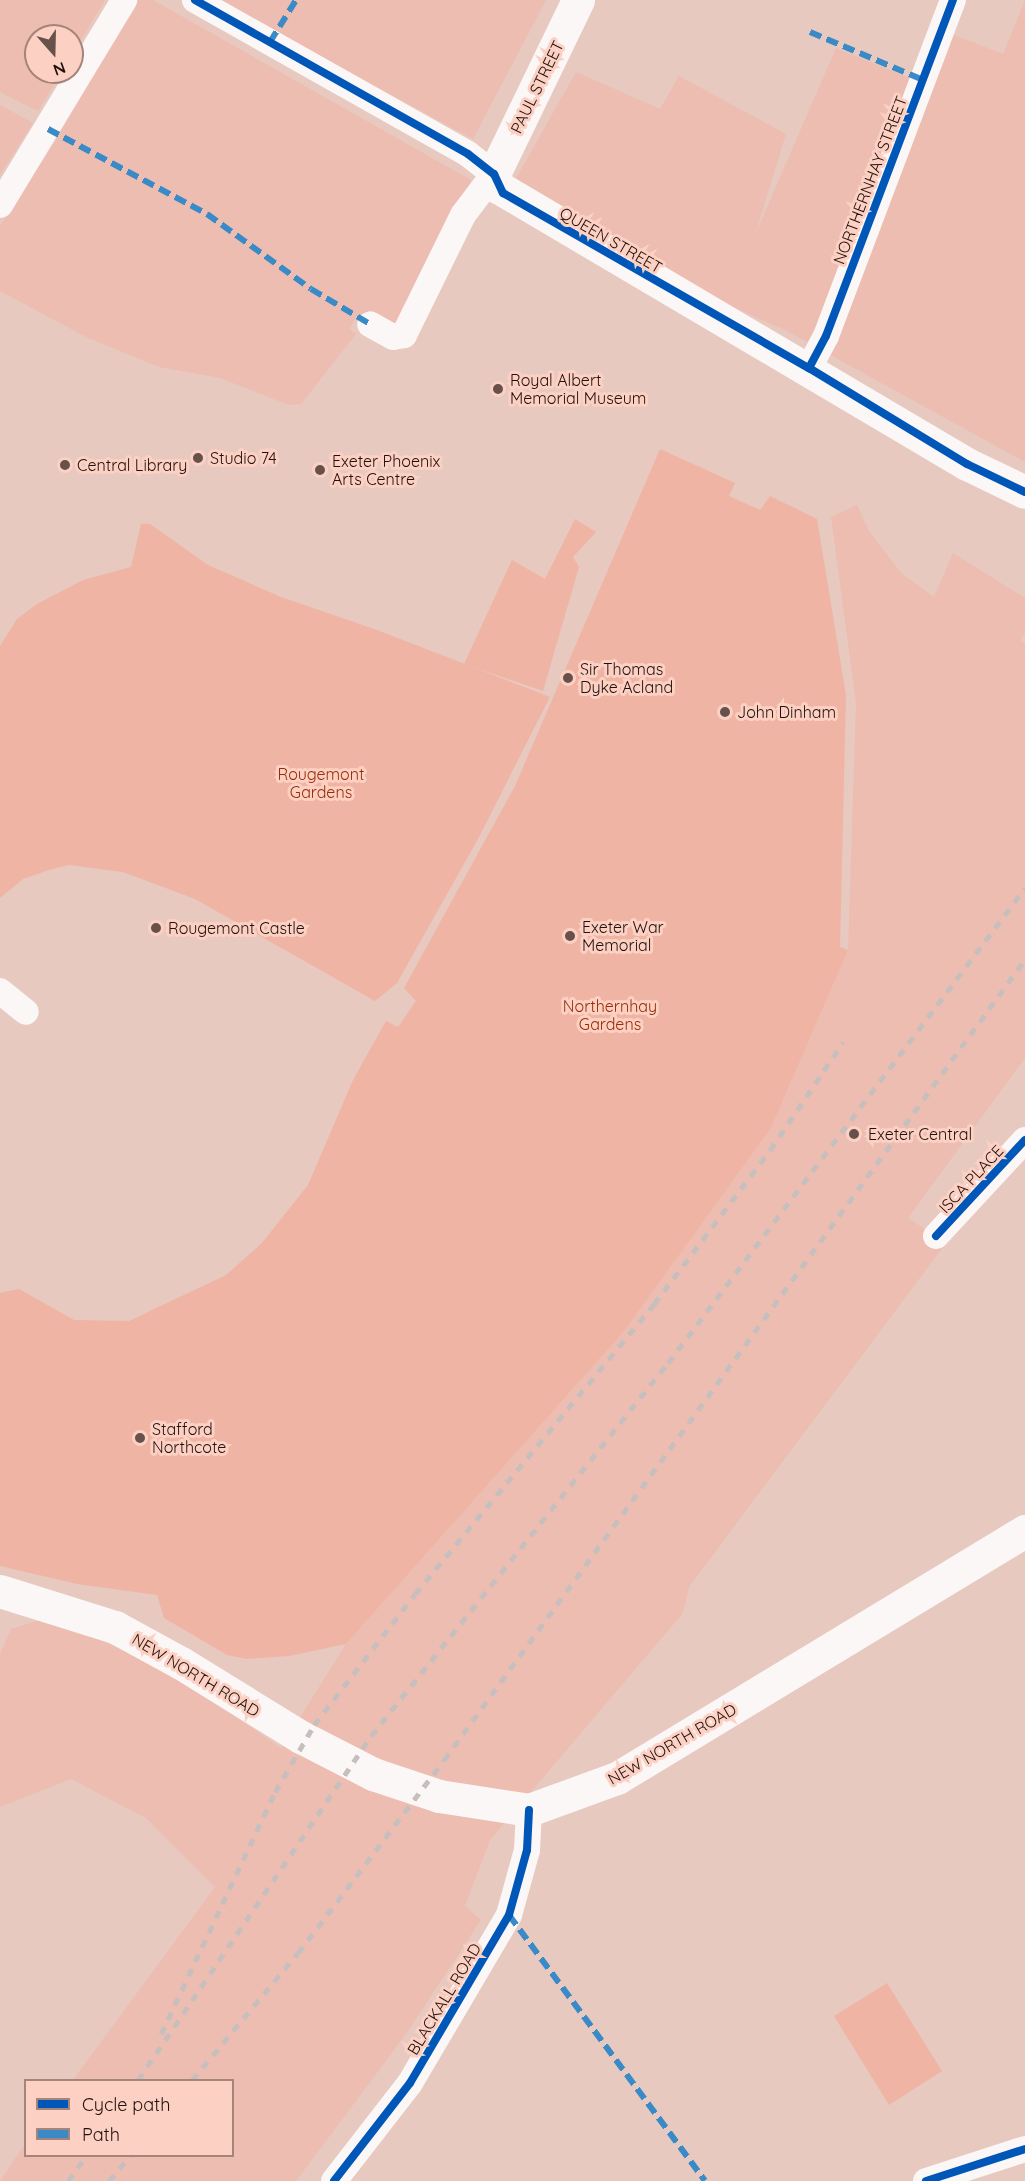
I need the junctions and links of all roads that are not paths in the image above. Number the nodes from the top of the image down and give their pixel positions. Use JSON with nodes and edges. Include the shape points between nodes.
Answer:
{"nodes":[{"id":1,"x":124,"y":0,"type":"edge"},
{"id":2,"x":195,"y":0,"type":"edge"},
{"id":3,"x":578,"y":0,"type":"edge"},
{"id":4,"x":953,"y":0,"type":"edge"},
{"id":5,"x":495,"y":174,"type":"junction"},
{"id":6,"x":0,"y":205,"type":"edge"},
{"id":7,"x":370,"y":324,"type":"dead end"},
{"id":8,"x":809,"y":368,"type":"junction"},
{"id":9,"x":1025,"y":492,"type":"edge"},
{"id":10,"x":0,"y":991,"type":"edge"},
{"id":11,"x":26,"y":1012,"type":"dead end"},
{"id":12,"x":1025,"y":1140,"type":"edge"},
{"id":13,"x":936,"y":1236,"type":"dead end"},
{"id":14,"x":1025,"y":1531,"type":"edge"},
{"id":15,"x":2,"y":1596,"type":"edge"},
{"id":16,"x":530,"y":1810,"type":"junction"},
{"id":17,"x":1025,"y":2150,"type":"edge"},
{"id":18,"x":334,"y":2181,"type":"edge"},
{"id":19,"x":926,"y":2181,"type":"edge"}],
"edges":[{"from":1,"to":6,"type":"street"},
{"from":2,"to":5,"type":"street","name":"QUEEN STREET","via":[[468,154]]},
{"from":3,"to":5,"type":"main road","name":"PAUL STREET"},
{"from":4,"to":8,"type":"street","name":"NORTHERNHAY STREET","via":[[826,336]]},
{"from":5,"to":7,"type":"street","via":[[463,215],[404,335],[393,337]]},
{"from":5,"to":8,"type":"main road","name":"QUEEN STREET","via":[[503,193]]},
{"from":8,"to":9,"type":"main road","name":"QUEEN STREET","via":[[967,464]]},
{"from":10,"to":11,"type":"street"},
{"from":12,"to":13,"type":"street","name":"ISCA PLACE"},
{"from":14,"to":16,"type":"main road","name":"NEW NORTH ROAD","via":[[618,1778]]},
{"from":15,"to":16,"type":"main road","name":"NEW NORTH ROAD","via":[[115,1627],[373,1774],[440,1796],[490,1807]]},
{"from":16,"to":18,"type":"street","name":"BLACKALL ROAD","via":[[527,1850],[509,1915],[410,2083]]},
{"from":17,"to":19,"type":"street"}]}
